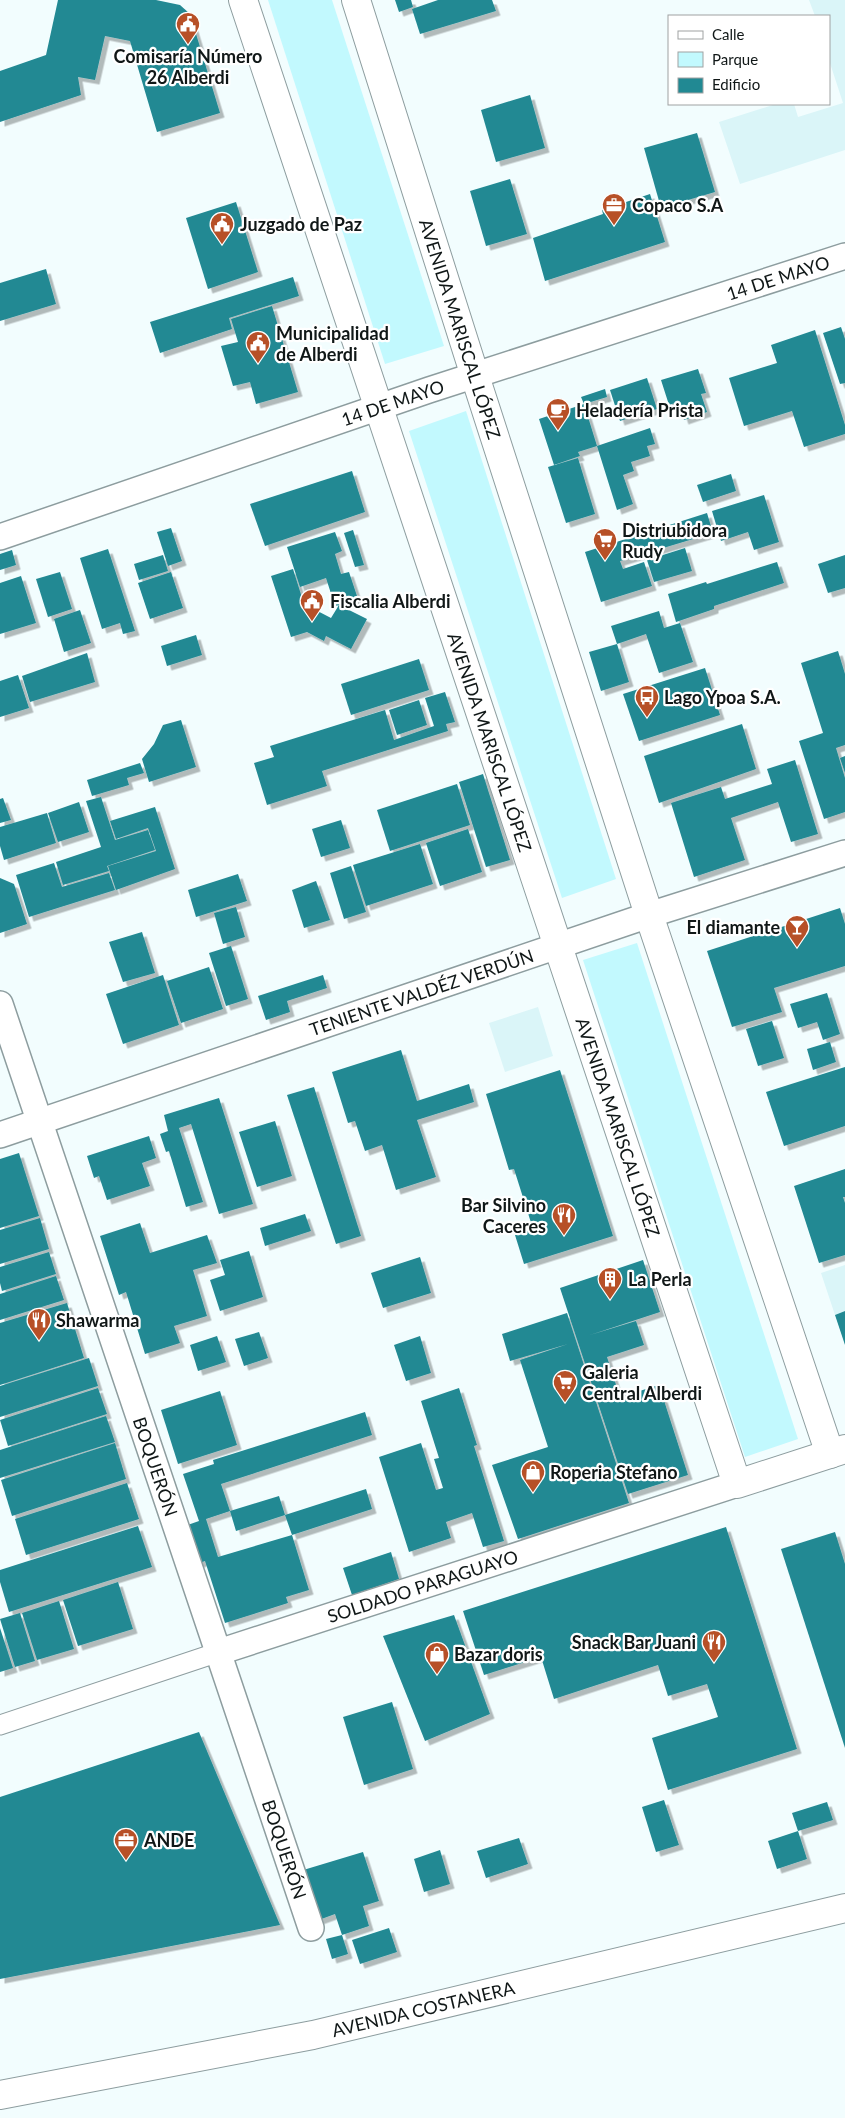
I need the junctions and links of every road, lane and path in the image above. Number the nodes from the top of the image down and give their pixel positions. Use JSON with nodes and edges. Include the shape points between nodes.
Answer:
{"nodes":[{"id":1,"x":243,"y":0,"type":"edge"},
{"id":2,"x":356,"y":0,"type":"edge"},
{"id":3,"x":845,"y":256,"type":"edge"},
{"id":4,"x":475,"y":376,"type":"junction"},
{"id":5,"x":378,"y":408,"type":"junction"},
{"id":6,"x":0,"y":537,"type":"edge"},
{"id":7,"x":845,"y":853,"type":"edge"},
{"id":8,"x":649,"y":915,"type":"junction"},
{"id":9,"x":558,"y":947,"type":"junction"},
{"id":10,"x":0,"y":1004,"type":"edge"},
{"id":11,"x":40,"y":1122,"type":"junction"},
{"id":12,"x":0,"y":1135,"type":"edge"},
{"id":13,"x":837,"y":1452,"type":"edge"},
{"id":14,"x":737,"y":1484,"type":"junction"},
{"id":15,"x":219,"y":1652,"type":"junction"},
{"id":16,"x":0,"y":1725,"type":"edge"},
{"id":17,"x":845,"y":1908,"type":"edge"},
{"id":18,"x":311,"y":1928,"type":"dead end"},
{"id":19,"x":0,"y":2095,"type":"edge"}],
"edges":[{"from":1,"to":5,"type":"street","name":"AVENIDA MARISCAL LÓPEZ"},
{"from":2,"to":4,"type":"street","name":"AVENIDA MARISCAL LÓPEZ"},
{"from":3,"to":4,"type":"street","name":"14 DE MAYO"},
{"from":4,"to":5,"type":"street","name":"14 DE MAYO"},
{"from":4,"to":8,"type":"street","name":"AVENIDA MARISCAL LÓPEZ"},
{"from":5,"to":6,"type":"street","name":"14 DE MAYO"},
{"from":5,"to":9,"type":"street","name":"AVENIDA MARISCAL LÓPEZ"},
{"from":7,"to":8,"type":"street","name":"TENIENTE VALDÉZ VERDÚN"},
{"from":8,"to":9,"type":"street","name":"TENIENTE VALDÉZ VERDÚN"},
{"from":8,"to":13,"type":"street","name":"AVENIDA MARISCAL LÓPEZ"},
{"from":9,"to":11,"type":"street","name":"TENIENTE VALDÉZ VERDÚN"},
{"from":9,"to":14,"type":"street","name":"AVENIDA MARISCAL LÓPEZ"},
{"from":10,"to":11,"type":"street","name":"BOQUERÓN"},
{"from":11,"to":12,"type":"street","name":"TENIENTE VALDÉZ VERDÚN"},
{"from":11,"to":15,"type":"street","name":"BOQUERÓN"},
{"from":13,"to":14,"type":"street","name":"SOLDADO PARAGUAYO"},
{"from":14,"to":15,"type":"street","name":"SOLDADO PARAGUAYO"},
{"from":15,"to":16,"type":"street","name":"SOLDADO PARAGUAYO"},
{"from":15,"to":18,"type":"street","name":"BOQUERÓN"},
{"from":17,"to":19,"type":"street","name":"AVENIDA COSTANERA","via":[[313,2035]]}]}
